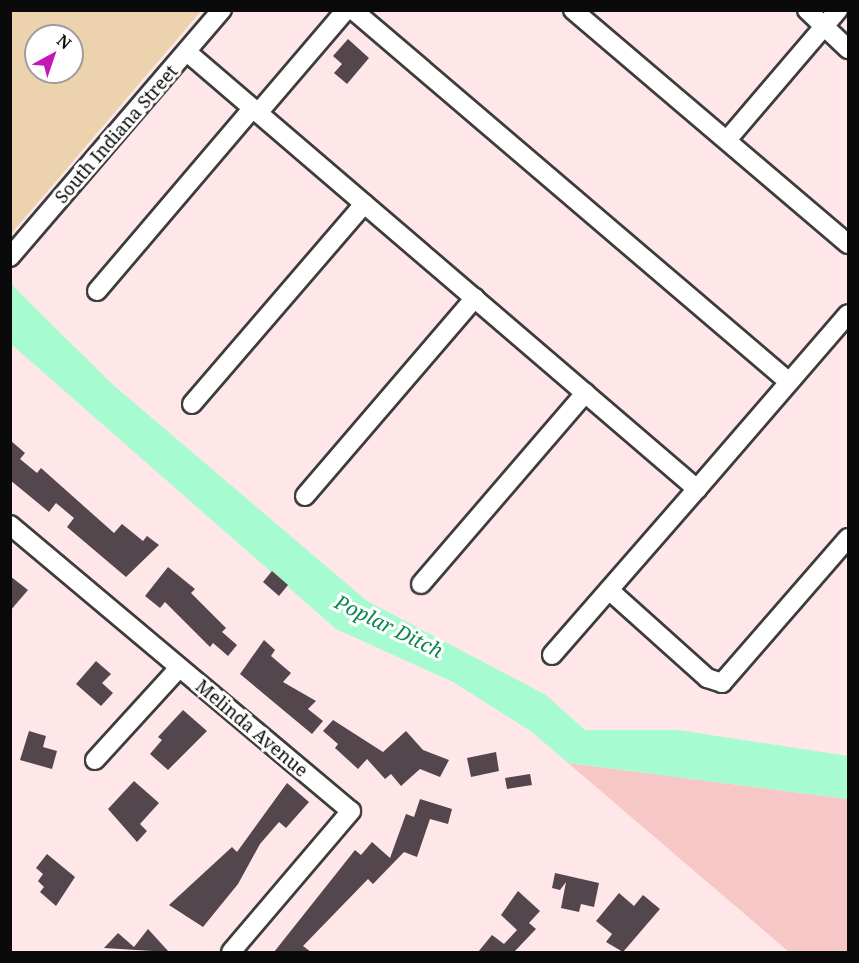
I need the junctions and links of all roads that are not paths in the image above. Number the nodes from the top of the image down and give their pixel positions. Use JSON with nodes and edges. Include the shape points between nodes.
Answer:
{"nodes":[{"id":1,"x":222,"y":10,"type":"edge"},
{"id":2,"x":346,"y":10,"type":"edge"},
{"id":3,"x":353,"y":10,"type":"edge"},
{"id":4,"x":573,"y":10,"type":"edge"},
{"id":5,"x":807,"y":10,"type":"edge"},
{"id":6,"x":838,"y":10,"type":"edge"},
{"id":7,"x":824,"y":26,"type":"junction"},
{"id":8,"x":849,"y":49,"type":"edge"},
{"id":9,"x":187,"y":52,"type":"junction"},
{"id":10,"x":255,"y":111,"type":"junction"},
{"id":11,"x":727,"y":141,"type":"junction"},
{"id":12,"x":364,"y":204,"type":"junction"},
{"id":13,"x":849,"y":244,"type":"edge"},
{"id":14,"x":10,"y":257,"type":"edge"},
{"id":15,"x":97,"y":291,"type":"dead end"},
{"id":16,"x":475,"y":298,"type":"junction"},
{"id":17,"x":849,"y":314,"type":"edge"},
{"id":18,"x":789,"y":382,"type":"junction"},
{"id":19,"x":585,"y":393,"type":"junction"},
{"id":20,"x":192,"y":404,"type":"dead end"},
{"id":21,"x":697,"y":489,"type":"junction"},
{"id":22,"x":305,"y":496,"type":"dead end"},
{"id":23,"x":10,"y":525,"type":"edge"},
{"id":24,"x":849,"y":538,"type":"edge"},
{"id":25,"x":421,"y":584,"type":"dead end"},
{"id":26,"x":609,"y":590,"type":"junction"},
{"id":27,"x":552,"y":655,"type":"dead end"},
{"id":28,"x":179,"y":668,"type":"junction"},
{"id":29,"x":95,"y":760,"type":"dead end"},
{"id":30,"x":231,"y":952,"type":"edge"}],
"edges":[{"from":1,"to":9,"type":"street","name":"South Indiana Street"},
{"from":2,"to":10,"type":"street"},
{"from":3,"to":18,"type":"street"},
{"from":4,"to":11,"type":"street"},
{"from":5,"to":7,"type":"street"},
{"from":6,"to":7,"type":"street"},
{"from":7,"to":8,"type":"street"},
{"from":7,"to":11,"type":"street"},
{"from":9,"to":10,"type":"street"},
{"from":9,"to":14,"type":"street","name":"South Indiana Street"},
{"from":10,"to":12,"type":"street"},
{"from":10,"to":15,"type":"street"},
{"from":11,"to":13,"type":"street"},
{"from":12,"to":16,"type":"street"},
{"from":12,"to":20,"type":"street"},
{"from":16,"to":19,"type":"street"},
{"from":16,"to":22,"type":"street"},
{"from":17,"to":18,"type":"street"},
{"from":18,"to":21,"type":"street"},
{"from":19,"to":21,"type":"street"},
{"from":19,"to":25,"type":"street"},
{"from":21,"to":26,"type":"street"},
{"from":23,"to":28,"type":"street","name":"Melinda Avenue"},
{"from":24,"to":26,"type":"street","via":[[722,683],[707,678]]},
{"from":26,"to":27,"type":"street"},
{"from":28,"to":29,"type":"street"},
{"from":28,"to":30,"type":"street","name":"Melinda Avenue","via":[[351,811]]}]}
